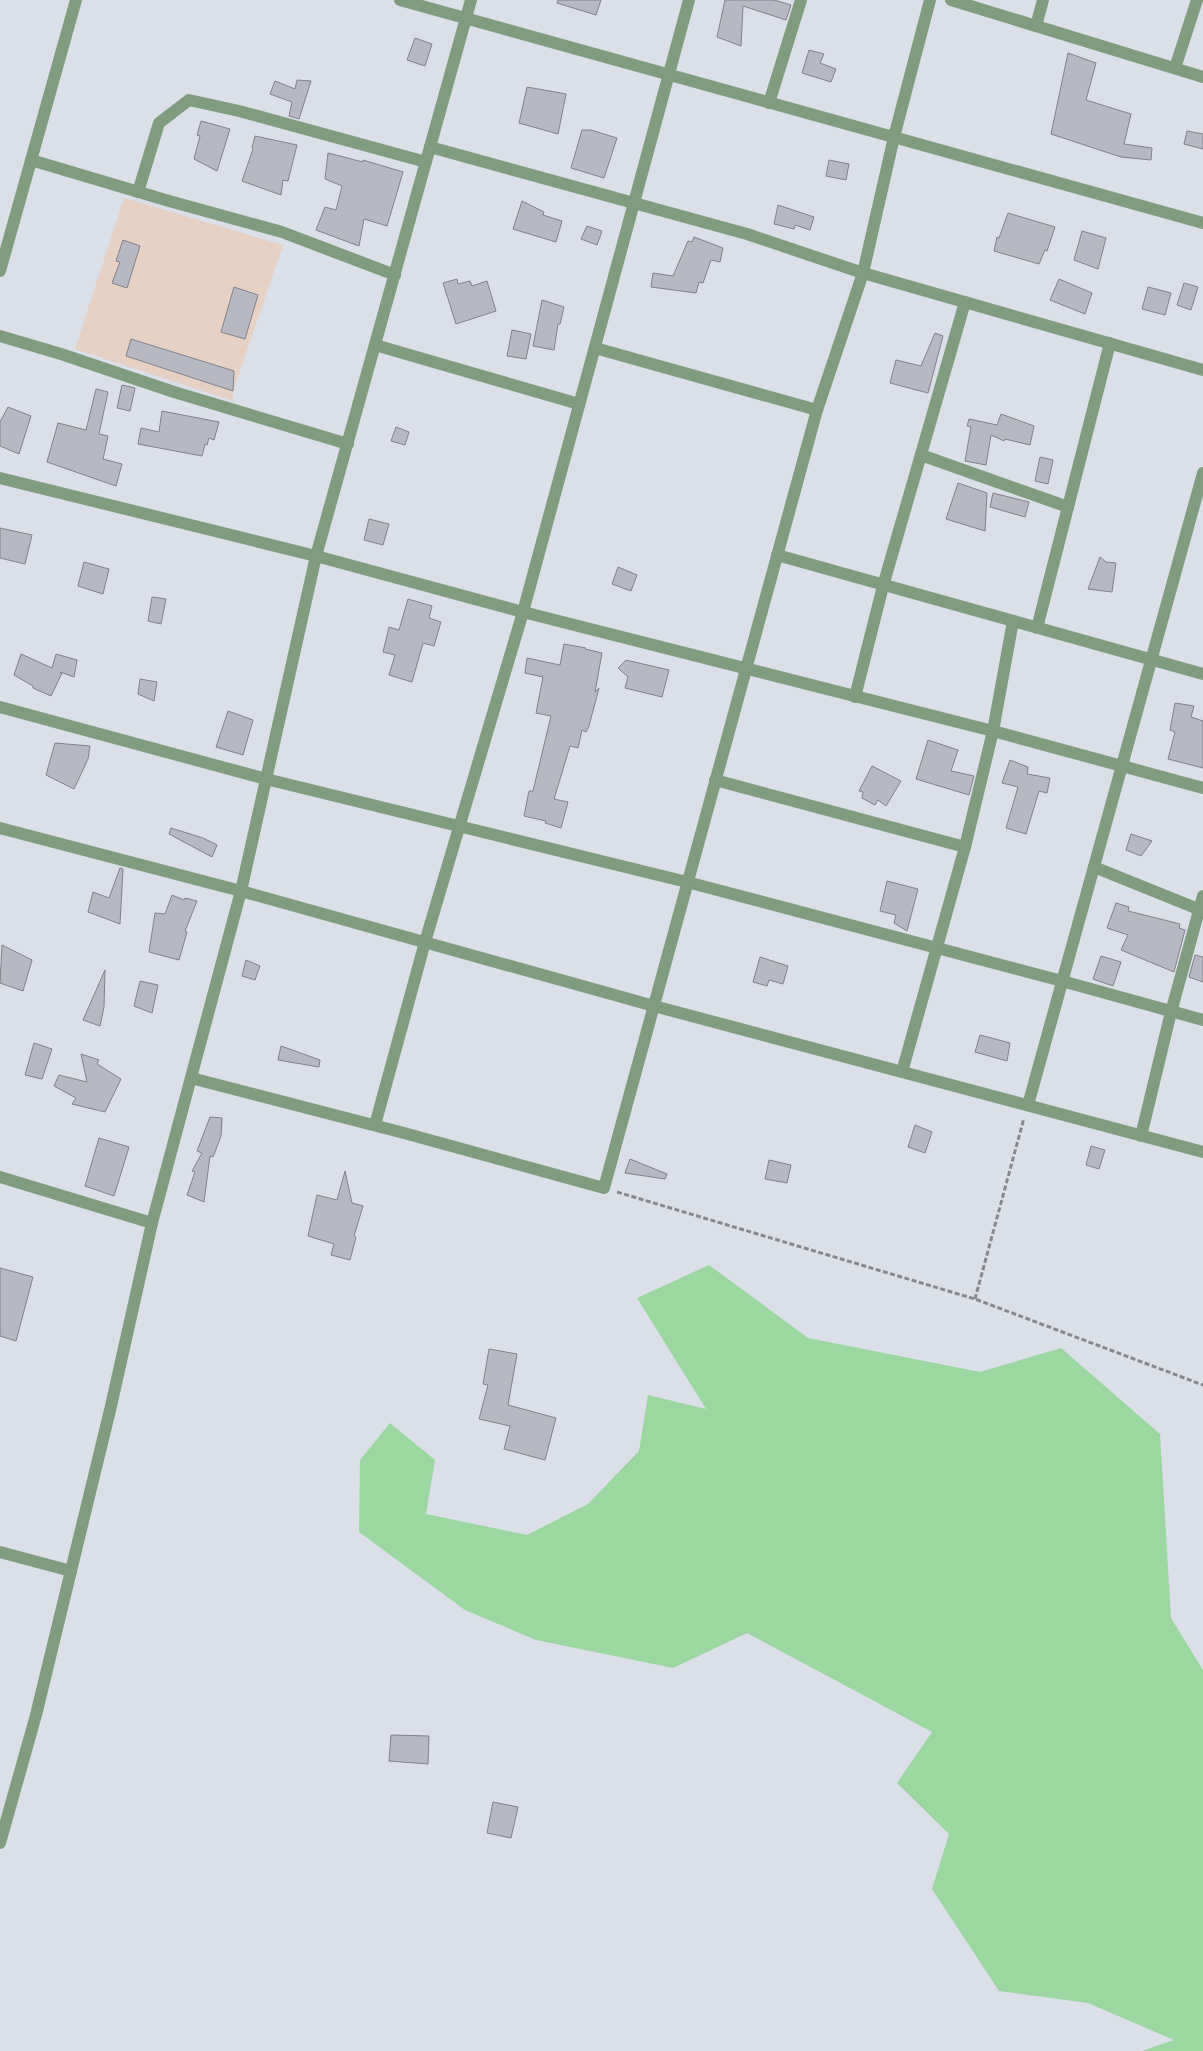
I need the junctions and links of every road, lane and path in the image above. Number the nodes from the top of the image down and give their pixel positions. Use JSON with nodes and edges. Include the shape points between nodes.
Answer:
{"nodes":[{"id":1,"x":76,"y":0,"type":"edge"},
{"id":2,"x":400,"y":0,"type":"edge"},
{"id":3,"x":472,"y":0,"type":"edge"},
{"id":4,"x":689,"y":0,"type":"edge"},
{"id":5,"x":801,"y":0,"type":"edge"},
{"id":6,"x":930,"y":0,"type":"edge"},
{"id":7,"x":951,"y":0,"type":"edge"},
{"id":8,"x":1043,"y":0,"type":"edge"},
{"id":9,"x":1197,"y":0,"type":"edge"},
{"id":10,"x":466,"y":19,"type":"junction"},
{"id":11,"x":1036,"y":26,"type":"junction"},
{"id":12,"x":1175,"y":68,"type":"junction"},
{"id":13,"x":668,"y":75,"type":"junction"},
{"id":14,"x":1203,"y":77,"type":"edge"},
{"id":15,"x":769,"y":103,"type":"junction"},
{"id":16,"x":894,"y":136,"type":"junction"},
{"id":17,"x":430,"y":147,"type":"junction"},
{"id":18,"x":31,"y":160,"type":"junction"},
{"id":19,"x":426,"y":162,"type":"junction"},
{"id":20,"x":138,"y":192,"type":"junction"},
{"id":21,"x":634,"y":203,"type":"junction"},
{"id":22,"x":1203,"y":223,"type":"edge"},
{"id":23,"x":0,"y":271,"type":"edge"},
{"id":24,"x":863,"y":273,"type":"junction"},
{"id":25,"x":395,"y":275,"type":"junction"},
{"id":26,"x":965,"y":302,"type":"junction"},
{"id":27,"x":0,"y":336,"type":"edge"},
{"id":28,"x":1110,"y":343,"type":"junction"},
{"id":29,"x":375,"y":345,"type":"junction"},
{"id":30,"x":595,"y":348,"type":"junction"},
{"id":31,"x":1203,"y":370,"type":"edge"},
{"id":32,"x":579,"y":404,"type":"junction"},
{"id":33,"x":816,"y":410,"type":"junction"},
{"id":34,"x":348,"y":444,"type":"junction"},
{"id":35,"x":921,"y":455,"type":"junction"},
{"id":36,"x":1203,"y":473,"type":"edge"},
{"id":37,"x":0,"y":478,"type":"edge"},
{"id":38,"x":1068,"y":507,"type":"junction"},
{"id":39,"x":777,"y":555,"type":"junction"},
{"id":40,"x":316,"y":556,"type":"junction"},
{"id":41,"x":883,"y":586,"type":"junction"},
{"id":42,"x":523,"y":612,"type":"junction"},
{"id":43,"x":1013,"y":621,"type":"junction"},
{"id":44,"x":1037,"y":628,"type":"junction"},
{"id":45,"x":1151,"y":659,"type":"junction"},
{"id":46,"x":746,"y":669,"type":"junction"},
{"id":47,"x":1203,"y":674,"type":"edge"},
{"id":48,"x":855,"y":696,"type":"junction"},
{"id":49,"x":0,"y":707,"type":"edge"},
{"id":50,"x":993,"y":731,"type":"junction"},
{"id":51,"x":1122,"y":764,"type":"junction"},
{"id":52,"x":266,"y":779,"type":"junction"},
{"id":53,"x":715,"y":780,"type":"junction"},
{"id":54,"x":1203,"y":788,"type":"edge"},
{"id":55,"x":460,"y":825,"type":"junction"},
{"id":56,"x":0,"y":828,"type":"edge"},
{"id":57,"x":965,"y":847,"type":"junction"},
{"id":58,"x":1094,"y":867,"type":"junction"},
{"id":59,"x":688,"y":882,"type":"junction"},
{"id":60,"x":241,"y":891,"type":"junction"},
{"id":61,"x":1203,"y":896,"type":"edge"},
{"id":62,"x":1201,"y":911,"type":"edge"},
{"id":63,"x":425,"y":942,"type":"junction"},
{"id":64,"x":936,"y":948,"type":"junction"},
{"id":65,"x":1062,"y":981,"type":"junction"},
{"id":66,"x":654,"y":1006,"type":"junction"},
{"id":67,"x":1172,"y":1012,"type":"junction"},
{"id":68,"x":1203,"y":1020,"type":"edge"},
{"id":69,"x":902,"y":1072,"type":"junction"},
{"id":70,"x":191,"y":1078,"type":"junction"},
{"id":71,"x":1028,"y":1105,"type":"junction"},
{"id":72,"x":375,"y":1125,"type":"junction"},
{"id":73,"x":1141,"y":1136,"type":"junction"},
{"id":74,"x":1203,"y":1152,"type":"edge"},
{"id":75,"x":0,"y":1177,"type":"edge"},
{"id":76,"x":604,"y":1188,"type":"junction"},
{"id":77,"x":152,"y":1223,"type":"junction"},
{"id":78,"x":975,"y":1299,"type":"junction"},
{"id":79,"x":1203,"y":1385,"type":"edge"},
{"id":80,"x":0,"y":1552,"type":"edge"},
{"id":81,"x":70,"y":1571,"type":"junction"},
{"id":82,"x":0,"y":1843,"type":"edge"}],
"edges":[{"from":1,"to":18,"type":"street"},
{"from":2,"to":10,"type":"street"},
{"from":3,"to":10,"type":"street"},
{"from":4,"to":13,"type":"street"},
{"from":5,"to":15,"type":"street"},
{"from":6,"to":16,"type":"street"},
{"from":7,"to":11,"type":"street"},
{"from":8,"to":11,"type":"street"},
{"from":9,"to":12,"type":"street"},
{"from":10,"to":13,"type":"street"},
{"from":10,"to":17,"type":"street"},
{"from":11,"to":12,"type":"street"},
{"from":12,"to":14,"type":"street"},
{"from":13,"to":15,"type":"street"},
{"from":13,"to":21,"type":"street"},
{"from":15,"to":16,"type":"street"},
{"from":16,"to":22,"type":"street"},
{"from":16,"to":24,"type":"street"},
{"from":17,"to":19,"type":"street"},
{"from":17,"to":21,"type":"street"},
{"from":18,"to":20,"type":"street"},
{"from":18,"to":23,"type":"street"},
{"from":19,"to":20,"type":"street","via":[[189,100],[159,123]]},
{"from":19,"to":25,"type":"street"},
{"from":20,"to":25,"type":"street","via":[[282,232]]},
{"from":21,"to":24,"type":"street","via":[[746,234]]},
{"from":21,"to":30,"type":"street"},
{"from":24,"to":26,"type":"street"},
{"from":24,"to":33,"type":"street"},
{"from":25,"to":29,"type":"street"},
{"from":26,"to":28,"type":"street"},
{"from":26,"to":35,"type":"street"},
{"from":27,"to":34,"type":"street"},
{"from":28,"to":31,"type":"street"},
{"from":28,"to":38,"type":"street"},
{"from":29,"to":32,"type":"street"},
{"from":29,"to":34,"type":"street"},
{"from":30,"to":32,"type":"street"},
{"from":30,"to":33,"type":"street"},
{"from":32,"to":42,"type":"street"},
{"from":33,"to":39,"type":"street"},
{"from":34,"to":40,"type":"street"},
{"from":35,"to":38,"type":"street"},
{"from":35,"to":41,"type":"street"},
{"from":36,"to":45,"type":"street"},
{"from":37,"to":40,"type":"street"},
{"from":38,"to":44,"type":"street"},
{"from":39,"to":41,"type":"street"},
{"from":39,"to":46,"type":"street"},
{"from":40,"to":42,"type":"street"},
{"from":40,"to":52,"type":"street"},
{"from":41,"to":43,"type":"street"},
{"from":41,"to":48,"type":"street"},
{"from":42,"to":46,"type":"street"},
{"from":42,"to":55,"type":"street"},
{"from":43,"to":44,"type":"street"},
{"from":43,"to":50,"type":"street"},
{"from":44,"to":45,"type":"street"},
{"from":45,"to":47,"type":"street"},
{"from":45,"to":51,"type":"street"},
{"from":46,"to":48,"type":"street"},
{"from":46,"to":53,"type":"street"},
{"from":48,"to":50,"type":"street"},
{"from":49,"to":52,"type":"street"},
{"from":50,"to":51,"type":"street"},
{"from":50,"to":57,"type":"street"},
{"from":51,"to":54,"type":"street"},
{"from":51,"to":58,"type":"street"},
{"from":52,"to":55,"type":"street"},
{"from":52,"to":60,"type":"street"},
{"from":53,"to":57,"type":"street"},
{"from":53,"to":59,"type":"street"},
{"from":55,"to":59,"type":"street"},
{"from":55,"to":63,"type":"street"},
{"from":56,"to":60,"type":"street"},
{"from":57,"to":64,"type":"street"},
{"from":58,"to":62,"type":"street"},
{"from":58,"to":65,"type":"street"},
{"from":59,"to":64,"type":"street"},
{"from":59,"to":66,"type":"street"},
{"from":60,"to":63,"type":"street"},
{"from":60,"to":70,"type":"street"},
{"from":61,"to":62,"type":"street"},
{"from":62,"to":67,"type":"street"},
{"from":63,"to":66,"type":"street"},
{"from":63,"to":72,"type":"street"},
{"from":64,"to":65,"type":"street"},
{"from":64,"to":69,"type":"street"},
{"from":65,"to":67,"type":"street"},
{"from":65,"to":71,"type":"street"},
{"from":66,"to":69,"type":"street"},
{"from":66,"to":76,"type":"street"},
{"from":67,"to":68,"type":"street"},
{"from":67,"to":73,"type":"street"},
{"from":69,"to":71,"type":"street"},
{"from":70,"to":72,"type":"street"},
{"from":70,"to":77,"type":"street"},
{"from":71,"to":73,"type":"street"},
{"from":71,"to":78,"type":"path"},
{"from":72,"to":76,"type":"street"},
{"from":73,"to":74,"type":"street"},
{"from":75,"to":77,"type":"street"},
{"from":76,"to":78,"type":"path"},
{"from":77,"to":81,"type":"street"},
{"from":78,"to":79,"type":"path"},
{"from":80,"to":81,"type":"street"},
{"from":81,"to":82,"type":"street","via":[[36,1715]]}]}
